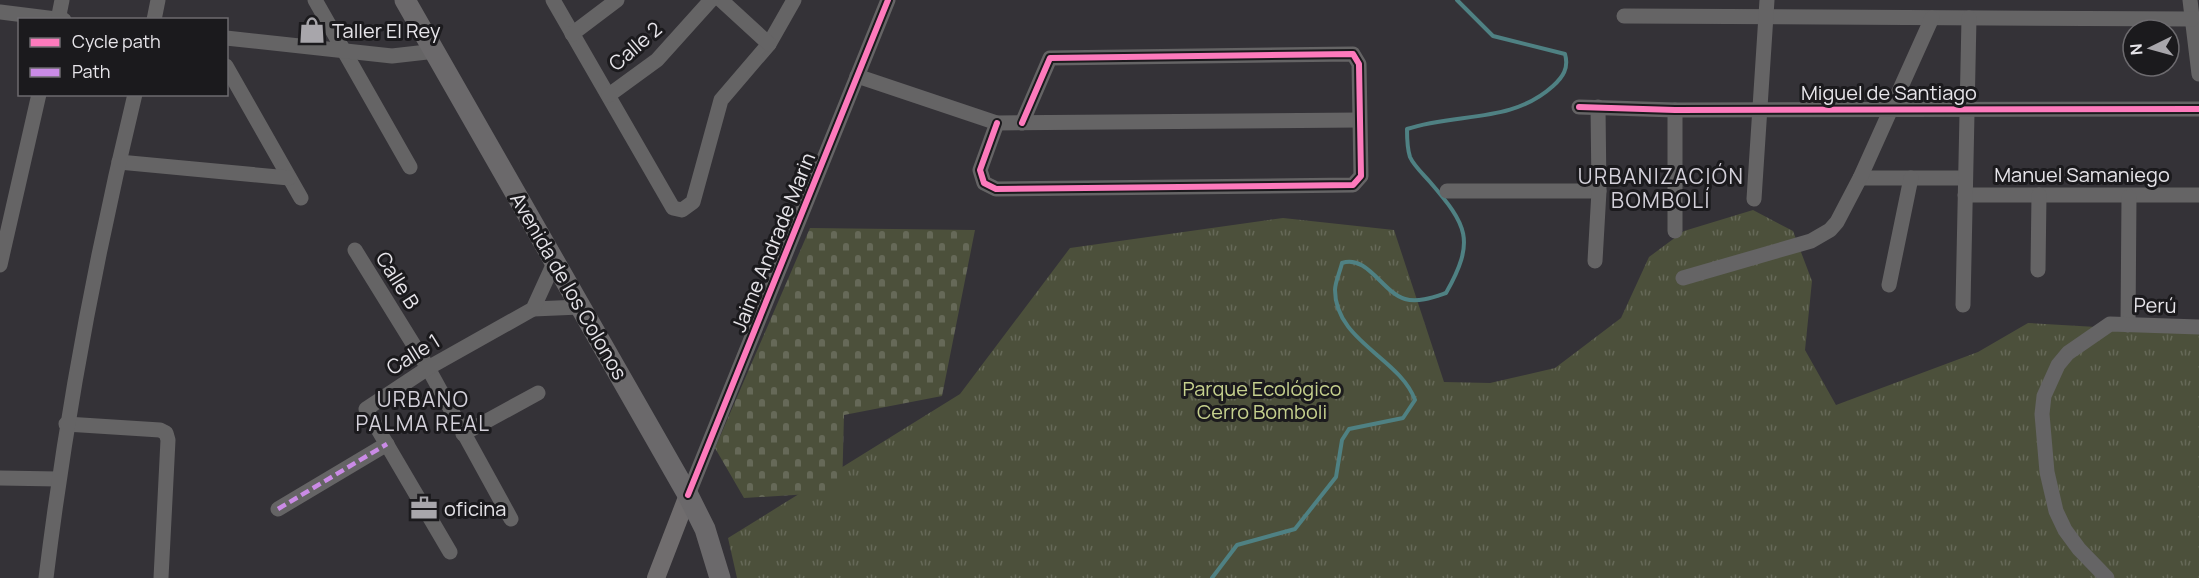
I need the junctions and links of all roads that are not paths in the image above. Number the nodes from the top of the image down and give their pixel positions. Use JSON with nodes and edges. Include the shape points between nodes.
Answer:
{"nodes":[{"id":1,"x":62,"y":0,"type":"edge"},
{"id":2,"x":158,"y":0,"type":"edge"},
{"id":3,"x":315,"y":0,"type":"edge"},
{"id":4,"x":405,"y":0,"type":"edge"},
{"id":5,"x":553,"y":0,"type":"edge"},
{"id":6,"x":618,"y":0,"type":"edge"},
{"id":7,"x":711,"y":0,"type":"edge"},
{"id":8,"x":721,"y":0,"type":"edge"},
{"id":9,"x":794,"y":0,"type":"edge"},
{"id":10,"x":888,"y":0,"type":"edge"},
{"id":11,"x":1767,"y":0,"type":"edge"},
{"id":12,"x":2190,"y":0,"type":"edge"},
{"id":13,"x":0,"y":12,"type":"edge"},
{"id":14,"x":1624,"y":16,"type":"dead end"},
{"id":15,"x":1767,"y":17,"type":"junction"},
{"id":16,"x":50,"y":18,"type":"edge"},
{"id":17,"x":58,"y":18,"type":"edge"},
{"id":18,"x":154,"y":18,"type":"edge"},
{"id":19,"x":1932,"y":18,"type":"junction"},
{"id":20,"x":1969,"y":18,"type":"junction"},
{"id":21,"x":2192,"y":19,"type":"junction"},
{"id":22,"x":572,"y":33,"type":"junction"},
{"id":23,"x":228,"y":38,"type":"edge"},
{"id":24,"x":769,"y":44,"type":"junction"},
{"id":25,"x":344,"y":50,"type":"junction"},
{"id":26,"x":436,"y":51,"type":"junction"},
{"id":27,"x":228,"y":70,"type":"edge"},
{"id":28,"x":2199,"y":74,"type":"edge"},
{"id":29,"x":857,"y":76,"type":"junction"},
{"id":30,"x":609,"y":95,"type":"junction"},
{"id":31,"x":39,"y":96,"type":"edge"},
{"id":32,"x":135,"y":96,"type":"edge"},
{"id":33,"x":1579,"y":107,"type":"dead end"},
{"id":34,"x":1598,"y":107,"type":"junction"},
{"id":35,"x":1892,"y":108,"type":"junction"},
{"id":36,"x":1967,"y":108,"type":"junction"},
{"id":37,"x":1760,"y":109,"type":"junction"},
{"id":38,"x":2199,"y":109,"type":"edge"},
{"id":39,"x":1675,"y":110,"type":"junction"},
{"id":40,"x":1359,"y":120,"type":"junction"},
{"id":41,"x":997,"y":123,"type":"junction"},
{"id":42,"x":1022,"y":123,"type":"junction"},
{"id":43,"x":119,"y":162,"type":"junction"},
{"id":44,"x":410,"y":167,"type":"dead end"},
{"id":45,"x":289,"y":178,"type":"junction"},
{"id":46,"x":1860,"y":178,"type":"junction"},
{"id":47,"x":1911,"y":178,"type":"junction"},
{"id":48,"x":1965,"y":178,"type":"junction"},
{"id":49,"x":1448,"y":191,"type":"dead end"},
{"id":50,"x":1599,"y":191,"type":"junction"},
{"id":51,"x":1965,"y":195,"type":"junction"},
{"id":52,"x":2039,"y":195,"type":"junction"},
{"id":53,"x":2199,"y":195,"type":"edge"},
{"id":54,"x":2129,"y":197,"type":"junction"},
{"id":55,"x":301,"y":198,"type":"dead end"},
{"id":56,"x":1754,"y":199,"type":"dead end"},
{"id":57,"x":1675,"y":231,"type":"dead end"},
{"id":58,"x":355,"y":250,"type":"dead end"},
{"id":59,"x":1595,"y":261,"type":"dead end"},
{"id":60,"x":554,"y":263,"type":"junction"},
{"id":61,"x":0,"y":265,"type":"edge"},
{"id":62,"x":2038,"y":270,"type":"dead end"},
{"id":63,"x":1683,"y":278,"type":"dead end"},
{"id":64,"x":1889,"y":285,"type":"dead end"},
{"id":65,"x":1963,"y":305,"type":"dead end"},
{"id":66,"x":580,"y":307,"type":"junction"},
{"id":67,"x":533,"y":309,"type":"junction"},
{"id":68,"x":2128,"y":325,"type":"junction"},
{"id":69,"x":2199,"y":327,"type":"edge"},
{"id":70,"x":428,"y":368,"type":"junction"},
{"id":71,"x":538,"y":393,"type":"dead end"},
{"id":72,"x":66,"y":424,"type":"junction"},
{"id":73,"x":463,"y":434,"type":"junction"},
{"id":74,"x":387,"y":444,"type":"junction"},
{"id":75,"x":0,"y":478,"type":"edge"},
{"id":76,"x":58,"y":479,"type":"junction"},
{"id":77,"x":688,"y":495,"type":"junction"},
{"id":78,"x":278,"y":509,"type":"dead end"},
{"id":79,"x":511,"y":519,"type":"dead end"},
{"id":80,"x":450,"y":552,"type":"dead end"},
{"id":81,"x":45,"y":578,"type":"edge"},
{"id":82,"x":161,"y":578,"type":"edge"},
{"id":83,"x":656,"y":578,"type":"edge"},
{"id":84,"x":720,"y":578,"type":"edge"},
{"id":85,"x":2107,"y":578,"type":"edge"}],
"edges":[{"from":1,"to":17,"type":"street"},
{"from":2,"to":18,"type":"street"},
{"from":3,"to":25,"type":"street"},
{"from":4,"to":26,"type":"highway","name":"Avenida de los Colonos"},
{"from":5,"to":22,"type":"street"},
{"from":6,"to":22,"type":"street"},
{"from":7,"to":30,"type":"street","name":"Calle 2","via":[[657,60]]},
{"from":8,"to":24,"type":"street"},
{"from":9,"to":24,"type":"street"},
{"from":10,"to":29,"type":"street","name":"Jaime Andrade Marin"},
{"from":11,"to":15,"type":"street"},
{"from":12,"to":21,"type":"street"},
{"from":13,"to":16,"type":"street"},
{"from":14,"to":15,"type":"street"},
{"from":15,"to":19,"type":"street"},
{"from":15,"to":37,"type":"street"},
{"from":19,"to":20,"type":"street"},
{"from":19,"to":35,"type":"street"},
{"from":20,"to":21,"type":"street"},
{"from":20,"to":36,"type":"street"},
{"from":21,"to":28,"type":"street"},
{"from":22,"to":30,"type":"street"},
{"from":23,"to":25,"type":"street"},
{"from":24,"to":30,"type":"street","via":[[721,100],[693,202],[682,210],[673,208]]},
{"from":25,"to":26,"type":"street","via":[[392,56]]},
{"from":25,"to":44,"type":"street"},
{"from":26,"to":60,"type":"highway","name":"Avenida de los Colonos"},
{"from":27,"to":45,"type":"street"},
{"from":29,"to":41,"type":"street"},
{"from":29,"to":77,"type":"street","name":"Jaime Andrade Marin"},
{"from":31,"to":61,"type":"street"},
{"from":32,"to":43,"type":"street"},
{"from":33,"to":34,"type":"street","name":"Miguel de Santiago"},
{"from":34,"to":39,"type":"street","name":"Miguel de Santiago"},
{"from":34,"to":50,"type":"street"},
{"from":35,"to":36,"type":"street","name":"Miguel de Santiago"},
{"from":35,"to":37,"type":"street","name":"Miguel de Santiago"},
{"from":35,"to":46,"type":"street"},
{"from":36,"to":38,"type":"street","name":"Miguel de Santiago"},
{"from":36,"to":48,"type":"street"},
{"from":37,"to":39,"type":"street","name":"Miguel de Santiago"},
{"from":37,"to":56,"type":"street"},
{"from":39,"to":57,"type":"street"},
{"from":40,"to":41,"type":"street","via":[[1361,176],[1353,185],[996,189],[984,183],[980,170]]},
{"from":40,"to":42,"type":"street"},
{"from":40,"to":42,"type":"street","via":[[1359,64],[1353,54],[1050,58]]},
{"from":41,"to":42,"type":"street"},
{"from":43,"to":45,"type":"street"},
{"from":43,"to":72,"type":"street"},
{"from":45,"to":55,"type":"street"},
{"from":46,"to":47,"type":"street"},
{"from":46,"to":63,"type":"street","via":[[1837,222],[1820,237]]},
{"from":47,"to":48,"type":"street"},
{"from":47,"to":64,"type":"street"},
{"from":48,"to":51,"type":"street"},
{"from":49,"to":50,"type":"street"},
{"from":50,"to":59,"type":"street"},
{"from":51,"to":52,"type":"street","name":"Manuel Samaniego"},
{"from":51,"to":65,"type":"street"},
{"from":52,"to":54,"type":"street","name":"Manuel Samaniego"},
{"from":52,"to":62,"type":"street"},
{"from":53,"to":54,"type":"street","name":"Manuel Samaniego"},
{"from":54,"to":68,"type":"street"},
{"from":58,"to":70,"type":"street","name":"Calle B"},
{"from":60,"to":66,"type":"highway","name":"Avenida de los Colonos"},
{"from":60,"to":67,"type":"street"},
{"from":66,"to":67,"type":"street","name":"Calle 1"},
{"from":66,"to":77,"type":"highway","name":"Avenida de los Colonos"},
{"from":67,"to":70,"type":"street","name":"Calle 1"},
{"from":68,"to":69,"type":"street","name":"Perú"},
{"from":68,"to":85,"type":"street","name":"Perú","via":[[2110,324],[2067,353],[2044,396],[2042,414],[2047,472],[2056,511],[2079,549]]},
{"from":70,"to":73,"type":"street","name":"Calle B"},
{"from":70,"to":74,"type":"street","name":"Calle 1","via":[[366,409]]},
{"from":71,"to":73,"type":"street"},
{"from":72,"to":76,"type":"street"},
{"from":72,"to":82,"type":"street","via":[[166,433]]},
{"from":73,"to":79,"type":"street","name":"Calle B"},
{"from":74,"to":78,"type":"street"},
{"from":74,"to":80,"type":"street","name":"Calle 1"},
{"from":75,"to":76,"type":"street"},
{"from":76,"to":81,"type":"street"},
{"from":77,"to":83,"type":"main road"},
{"from":77,"to":84,"type":"highway","name":"Avenida de los Colonos","via":[[705,529]]}]}
